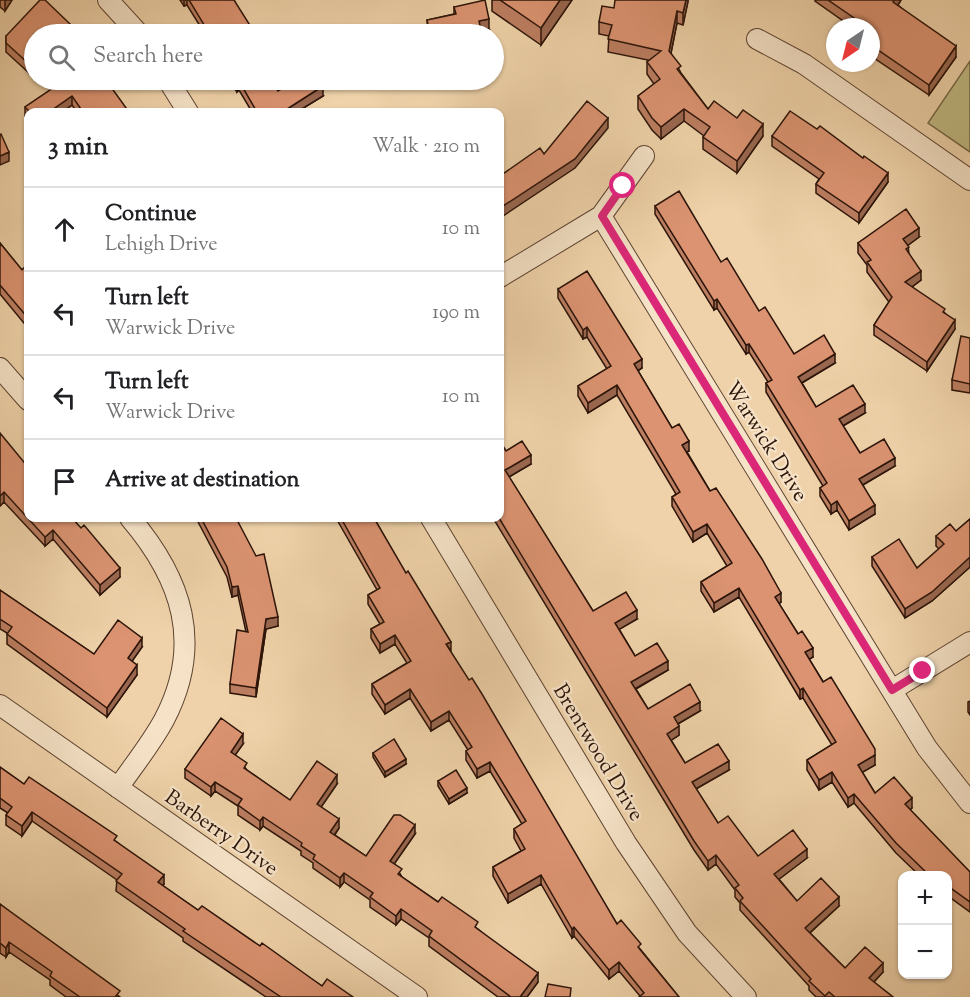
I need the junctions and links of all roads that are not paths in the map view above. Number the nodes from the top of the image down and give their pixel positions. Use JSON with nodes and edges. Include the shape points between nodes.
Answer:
{"nodes":[{"id":1,"x":108,"y":0,"type":"edge"},
{"id":2,"x":130,"y":24,"type":"edge"},
{"id":3,"x":757,"y":39,"type":"dead end"},
{"id":4,"x":174,"y":90,"type":"edge"},
{"id":5,"x":186,"y":108,"type":"edge"},
{"id":6,"x":644,"y":156,"type":"dead end"},
{"id":7,"x":970,"y":180,"type":"edge"},
{"id":8,"x":602,"y":216,"type":"junction"},
{"id":9,"x":504,"y":275,"type":"edge"},
{"id":10,"x":0,"y":368,"type":"edge"},
{"id":11,"x":24,"y":395,"type":"edge"},
{"id":12,"x":134,"y":522,"type":"edge"},
{"id":13,"x":433,"y":522,"type":"edge"},
{"id":14,"x":970,"y":642,"type":"edge"},
{"id":15,"x":892,"y":690,"type":"junction"},
{"id":16,"x":0,"y":705,"type":"edge"},
{"id":17,"x":118,"y":788,"type":"junction"},
{"id":18,"x":970,"y":803,"type":"edge"},
{"id":19,"x":417,"y":997,"type":"edge"},
{"id":20,"x":746,"y":997,"type":"edge"}],
"edges":[{"from":1,"to":2,"type":"street"},
{"from":3,"to":7,"type":"street","via":[[804,64]]},
{"from":4,"to":5,"type":"street"},
{"from":6,"to":8,"type":"street"},
{"from":8,"to":9,"type":"street"},
{"from":8,"to":15,"type":"street","name":"Warwick Drive"},
{"from":10,"to":11,"type":"street"},
{"from":12,"to":17,"type":"street","via":[[170,578],[183,613],[184,648],[180,680],[164,719]]},
{"from":13,"to":20,"type":"street","name":"Brentwood Drive","via":[[626,843],[687,933]]},
{"from":14,"to":15,"type":"street"},
{"from":15,"to":18,"type":"street","name":"Warwick Drive","via":[[927,748]]},
{"from":16,"to":17,"type":"street","name":"Barberry Drive"},
{"from":17,"to":19,"type":"street","name":"Barberry Drive"}]}
